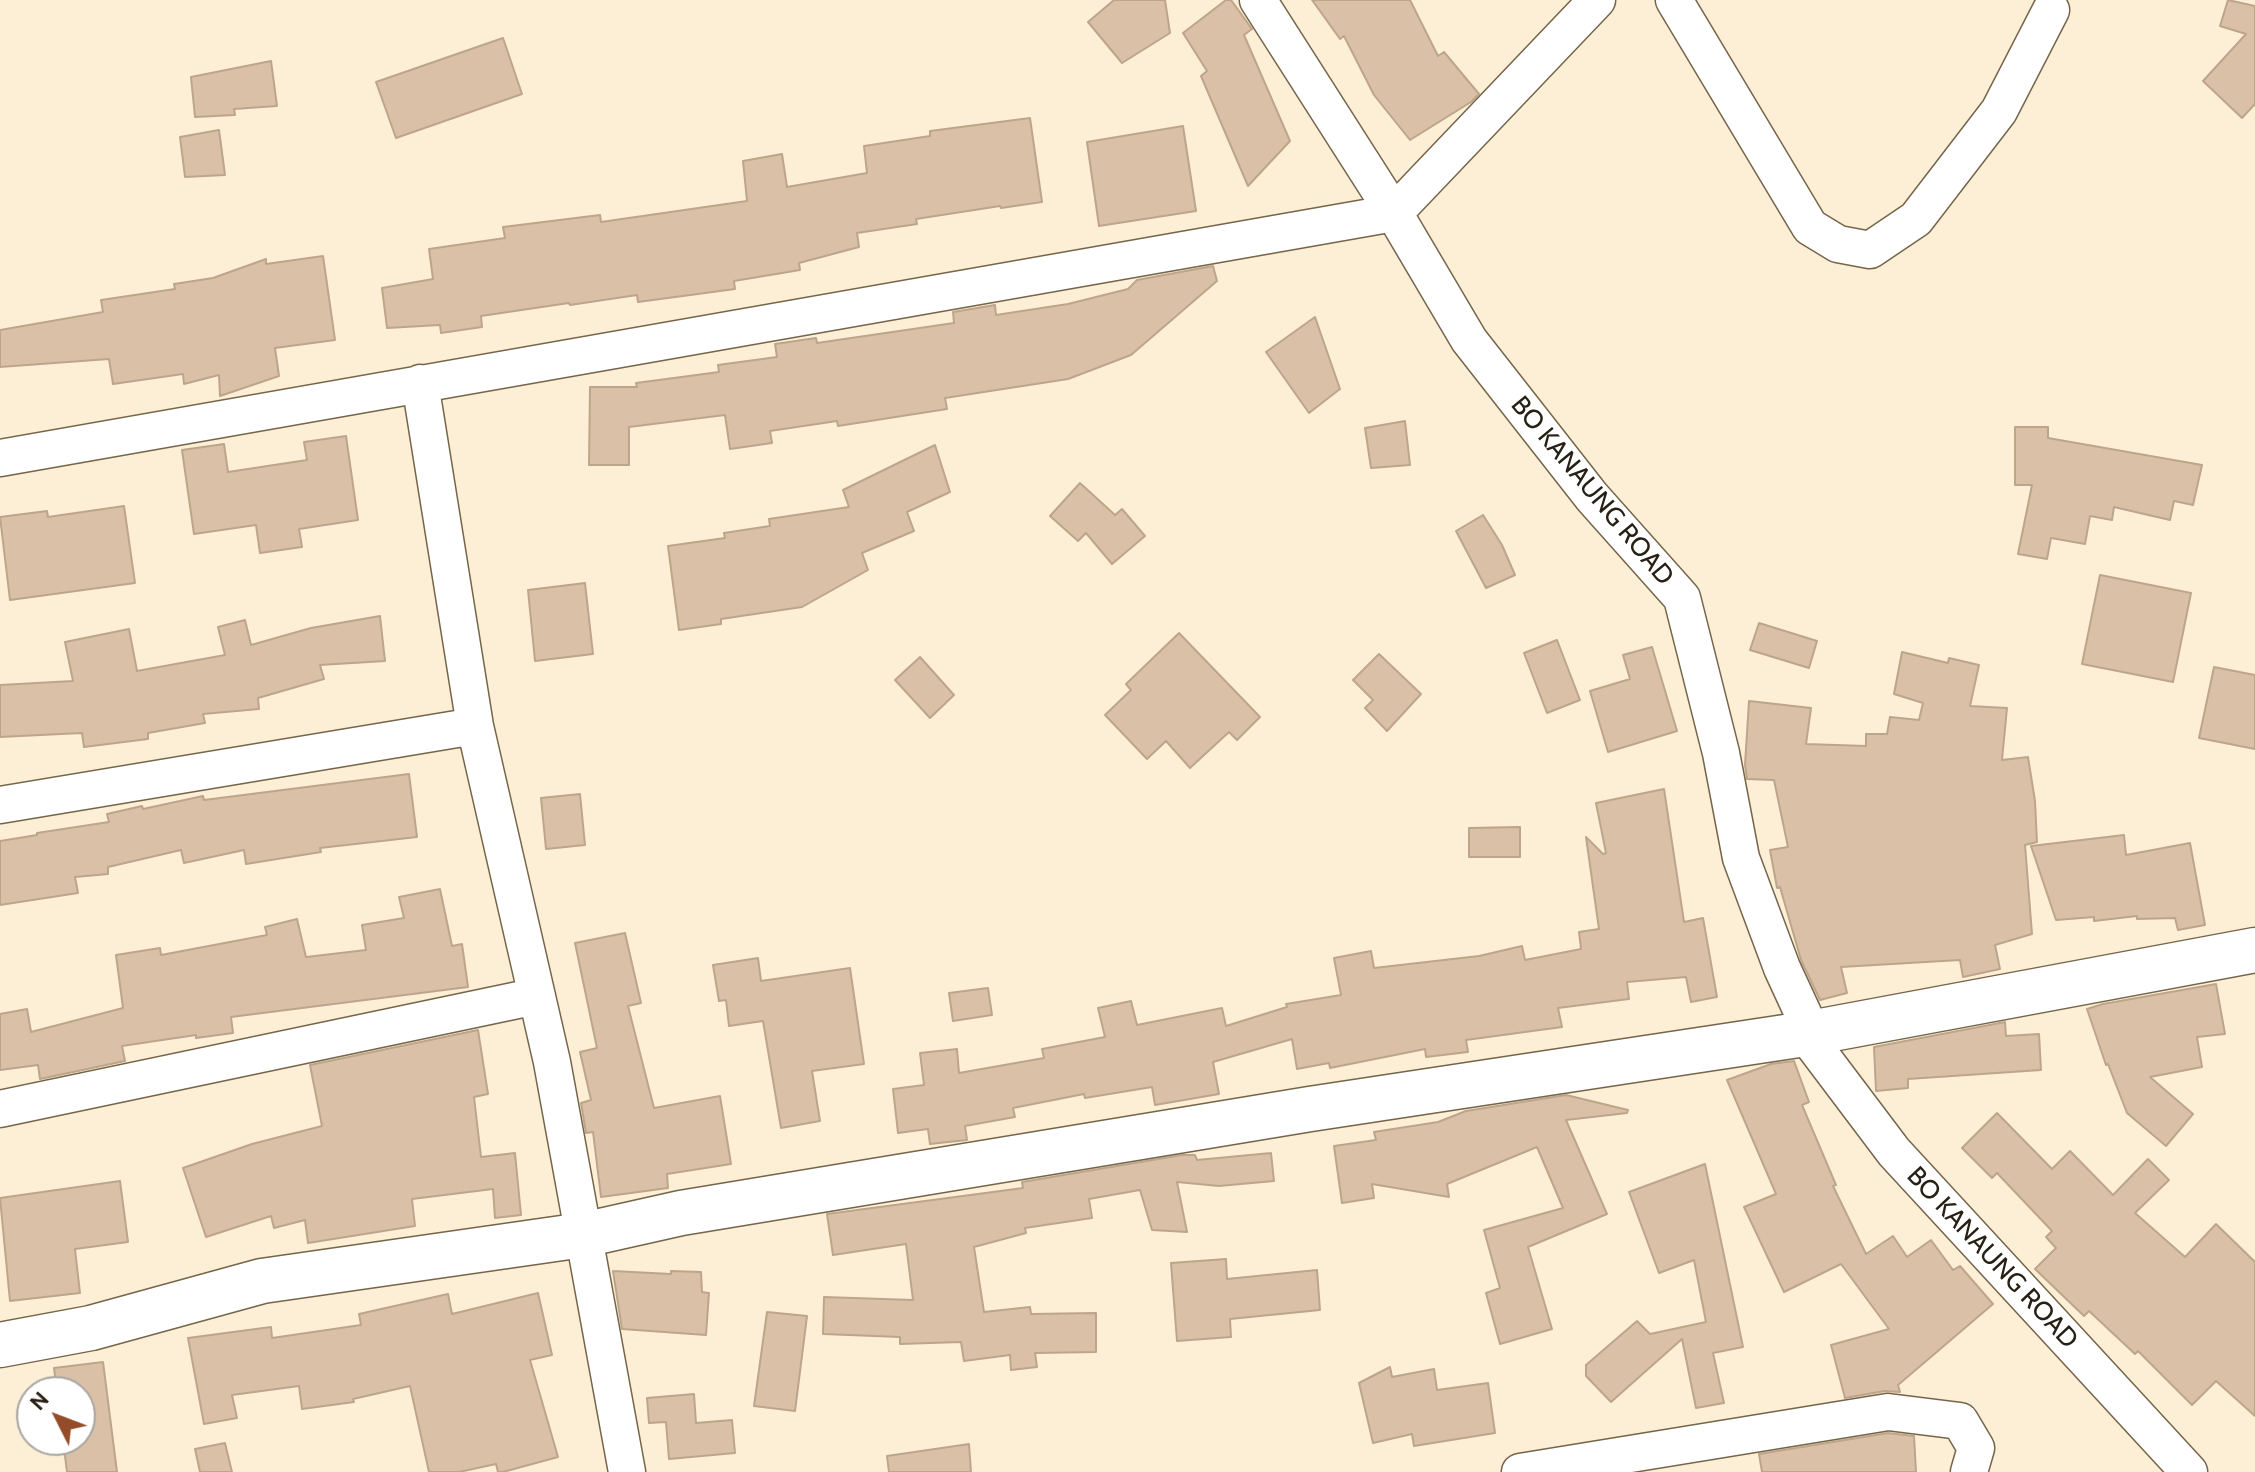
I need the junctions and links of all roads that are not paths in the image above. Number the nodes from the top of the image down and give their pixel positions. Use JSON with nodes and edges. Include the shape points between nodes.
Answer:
{"nodes":[{"id":1,"x":1258,"y":0,"type":"edge"},
{"id":2,"x":1597,"y":0,"type":"edge"},
{"id":3,"x":1674,"y":0,"type":"edge"},
{"id":4,"x":2051,"y":10,"type":"dead end"},
{"id":5,"x":1394,"y":213,"type":"junction"},
{"id":6,"x":420,"y":383,"type":"junction"},
{"id":7,"x":0,"y":458,"type":"edge"},
{"id":8,"x":475,"y":726,"type":"junction"},
{"id":9,"x":0,"y":805,"type":"edge"},
{"id":10,"x":2255,"y":950,"type":"edge"},
{"id":11,"x":537,"y":996,"type":"junction"},
{"id":12,"x":1808,"y":1034,"type":"junction"},
{"id":13,"x":0,"y":1109,"type":"edge"},
{"id":14,"x":583,"y":1235,"type":"junction"},
{"id":15,"x":0,"y":1345,"type":"edge"},
{"id":16,"x":627,"y":1472,"type":"edge"},
{"id":17,"x":1520,"y":1472,"type":"edge"},
{"id":18,"x":1969,"y":1472,"type":"edge"},
{"id":19,"x":2189,"y":1472,"type":"edge"}],
"edges":[{"from":1,"to":5,"type":"street","name":"BO KANAUNG ROAD"},
{"from":2,"to":5,"type":"street"},
{"from":3,"to":4,"type":"street","via":[[1810,227],[1838,244],[1870,250],[1916,219],[1999,111]]},
{"from":5,"to":6,"type":"street"},
{"from":5,"to":12,"type":"street","name":"BO KANAUNG ROAD","via":[[1469,340],[1592,497],[1682,598],[1741,858]]},
{"from":6,"to":7,"type":"street"},
{"from":6,"to":8,"type":"street"},
{"from":8,"to":9,"type":"street"},
{"from":8,"to":11,"type":"street"},
{"from":10,"to":12,"type":"street"},
{"from":11,"to":13,"type":"street"},
{"from":11,"to":14,"type":"street"},
{"from":12,"to":14,"type":"street","via":[[1310,1109],[681,1213]]},
{"from":12,"to":19,"type":"street","name":"BO KANAUNG ROAD","via":[[1894,1152]]},
{"from":14,"to":15,"type":"street","via":[[262,1281],[91,1328]]},
{"from":14,"to":16,"type":"street"},
{"from":17,"to":18,"type":"street","via":[[1888,1412],[1960,1421],[1976,1448]]}]}
